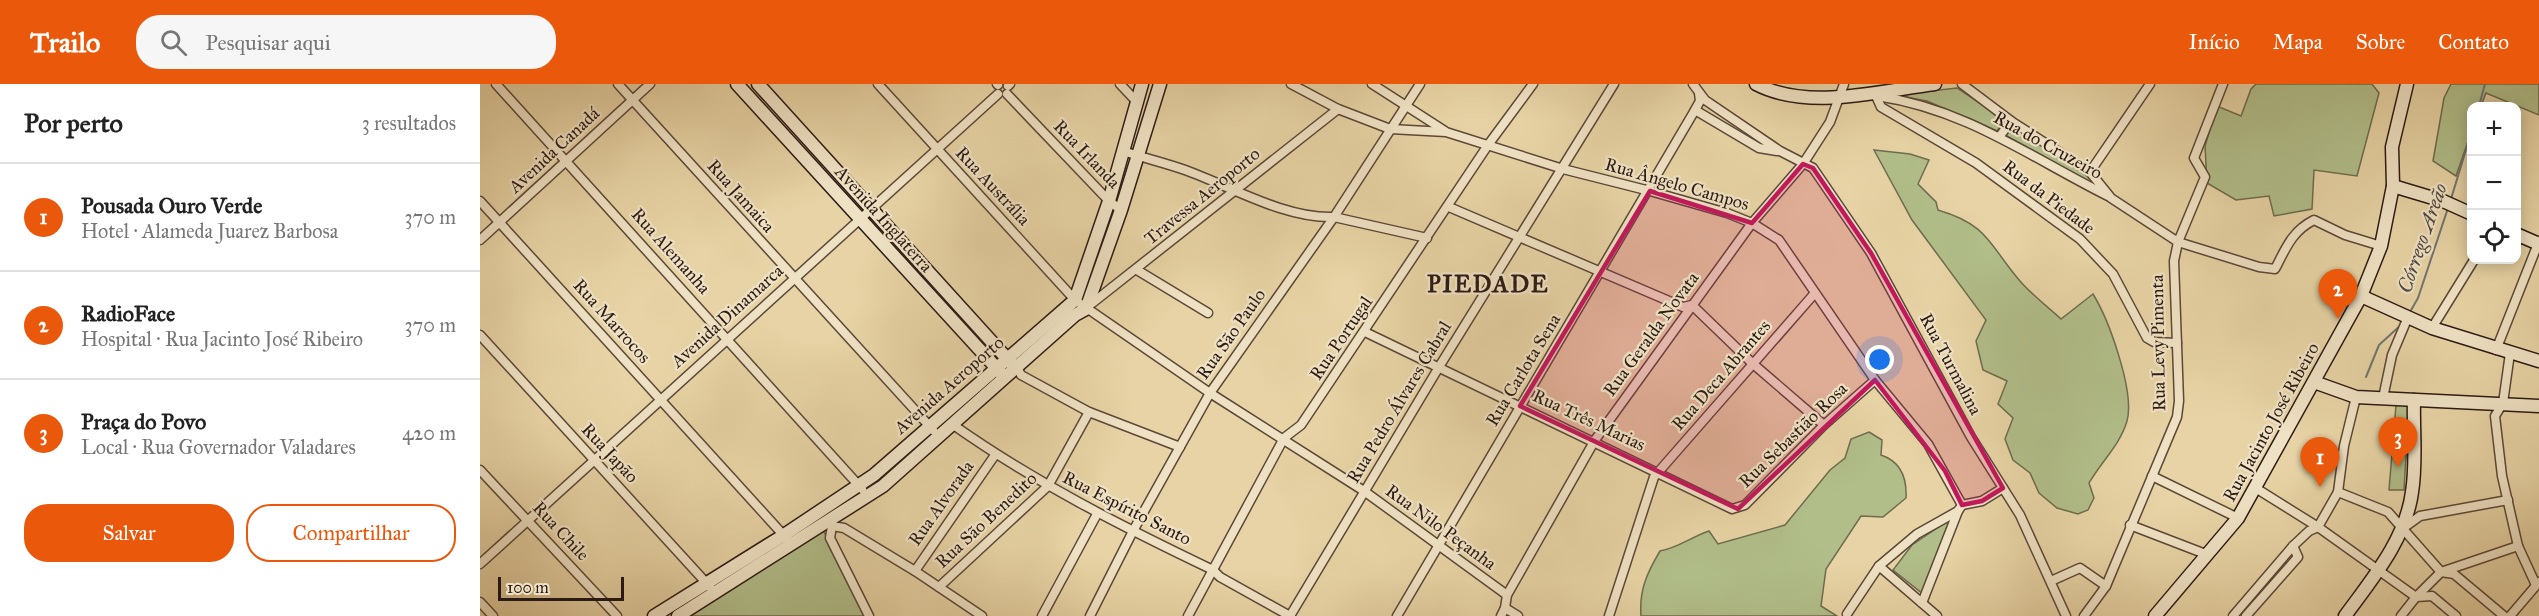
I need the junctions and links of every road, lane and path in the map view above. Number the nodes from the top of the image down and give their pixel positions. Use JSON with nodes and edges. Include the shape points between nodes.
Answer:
{"nodes":[{"id":1,"x":496,"y":84,"type":"edge"},
{"id":2,"x":618,"y":84,"type":"edge"},
{"id":3,"x":650,"y":84,"type":"edge"},
{"id":4,"x":737,"y":84,"type":"edge"},
{"id":5,"x":758,"y":84,"type":"edge"},
{"id":6,"x":878,"y":84,"type":"edge"},
{"id":7,"x":1120,"y":84,"type":"edge"},
{"id":8,"x":1142,"y":84,"type":"edge"},
{"id":9,"x":1160,"y":84,"type":"edge"},
{"id":10,"x":1291,"y":84,"type":"edge"},
{"id":11,"x":1372,"y":84,"type":"edge"},
{"id":12,"x":1420,"y":84,"type":"edge"},
{"id":13,"x":1533,"y":84,"type":"edge"},
{"id":14,"x":1614,"y":84,"type":"edge"},
{"id":15,"x":1693,"y":84,"type":"edge"},
{"id":16,"x":1756,"y":84,"type":"edge"},
{"id":17,"x":1844,"y":84,"type":"edge"},
{"id":18,"x":1935,"y":84,"type":"edge"},
{"id":19,"x":1962,"y":84,"type":"edge"},
{"id":20,"x":2150,"y":84,"type":"edge"},
{"id":21,"x":2223,"y":84,"type":"edge"},
{"id":22,"x":2406,"y":84,"type":"edge"},
{"id":23,"x":1003,"y":87,"type":"edge"},
{"id":24,"x":1777,"y":89,"type":"edge"},
{"id":25,"x":1870,"y":94,"type":"junction"},
{"id":26,"x":1838,"y":96,"type":"junction"},
{"id":27,"x":1702,"y":97,"type":"junction"},
{"id":28,"x":632,"y":100,"type":"junction"},
{"id":29,"x":1136,"y":101,"type":"junction"},
{"id":30,"x":1405,"y":105,"type":"junction"},
{"id":31,"x":1338,"y":109,"type":"junction"},
{"id":32,"x":1695,"y":110,"type":"junction"},
{"id":33,"x":2012,"y":121,"type":"junction"},
{"id":34,"x":1390,"y":129,"type":"junction"},
{"id":35,"x":1446,"y":132,"type":"junction"},
{"id":36,"x":2000,"y":136,"type":"junction"},
{"id":37,"x":1488,"y":145,"type":"junction"},
{"id":38,"x":936,"y":149,"type":"junction"},
{"id":39,"x":1123,"y":151,"type":"junction"},
{"id":40,"x":1780,"y":151,"type":"junction"},
{"id":41,"x":1137,"y":156,"type":"junction"},
{"id":42,"x":566,"y":160,"type":"junction"},
{"id":43,"x":1803,"y":164,"type":"junction"},
{"id":44,"x":1563,"y":170,"type":"junction"},
{"id":45,"x":2090,"y":172,"type":"junction"},
{"id":46,"x":2393,"y":186,"type":"junction"},
{"id":47,"x":1650,"y":190,"type":"junction"},
{"id":48,"x":1234,"y":191,"type":"junction"},
{"id":49,"x":2111,"y":198,"type":"junction"},
{"id":50,"x":480,"y":201,"type":"edge"},
{"id":51,"x":1108,"y":201,"type":"junction"},
{"id":52,"x":1449,"y":207,"type":"junction"},
{"id":53,"x":870,"y":209,"type":"junction"},
{"id":54,"x":1121,"y":210,"type":"junction"},
{"id":55,"x":2467,"y":212,"type":"edge"},
{"id":56,"x":1334,"y":218,"type":"junction"},
{"id":57,"x":860,"y":219,"type":"junction"},
{"id":58,"x":500,"y":222,"type":"junction"},
{"id":59,"x":1752,"y":223,"type":"junction"},
{"id":60,"x":2521,"y":235,"type":"edge"},
{"id":61,"x":1521,"y":237,"type":"junction"},
{"id":62,"x":1427,"y":238,"type":"junction"},
{"id":63,"x":480,"y":240,"type":"edge"},
{"id":64,"x":2178,"y":242,"type":"junction"},
{"id":65,"x":2539,"y":242,"type":"edge"},
{"id":66,"x":2381,"y":246,"type":"junction"},
{"id":67,"x":2472,"y":264,"type":"edge"},
{"id":68,"x":1137,"y":270,"type":"junction"},
{"id":69,"x":1600,"y":273,"type":"junction"},
{"id":70,"x":793,"y":278,"type":"junction"},
{"id":71,"x":1815,"y":293,"type":"junction"},
{"id":72,"x":2361,"y":296,"type":"junction"},
{"id":73,"x":1075,"y":300,"type":"junction"},
{"id":74,"x":1692,"y":305,"type":"junction"},
{"id":75,"x":1086,"y":309,"type":"junction"},
{"id":76,"x":1208,"y":313,"type":"dead end"},
{"id":77,"x":2406,"y":316,"type":"junction"},
{"id":78,"x":2432,"y":328,"type":"junction"},
{"id":79,"x":1365,"y":332,"type":"junction"},
{"id":80,"x":480,"y":334,"type":"edge"},
{"id":81,"x":727,"y":338,"type":"junction"},
{"id":82,"x":2177,"y":343,"type":"junction"},
{"id":83,"x":2496,"y":350,"type":"junction"},
{"id":84,"x":2510,"y":353,"type":"junction"},
{"id":85,"x":1006,"y":359,"type":"junction"},
{"id":86,"x":2539,"y":361,"type":"edge"},
{"id":87,"x":1752,"y":363,"type":"junction"},
{"id":88,"x":1439,"y":367,"type":"junction"},
{"id":89,"x":1019,"y":371,"type":"junction"},
{"id":90,"x":1001,"y":372,"type":"junction"},
{"id":91,"x":1875,"y":380,"type":"junction"},
{"id":92,"x":2314,"y":382,"type":"junction"},
{"id":93,"x":1210,"y":393,"type":"junction"},
{"id":94,"x":2356,"y":397,"type":"junction"},
{"id":95,"x":2383,"y":398,"type":"junction"},
{"id":96,"x":661,"y":400,"type":"junction"},
{"id":97,"x":2414,"y":400,"type":"junction"},
{"id":98,"x":2503,"y":403,"type":"junction"},
{"id":99,"x":1520,"y":406,"type":"junction"},
{"id":100,"x":2539,"y":406,"type":"edge"},
{"id":101,"x":1089,"y":412,"type":"junction"},
{"id":102,"x":951,"y":424,"type":"junction"},
{"id":103,"x":1824,"y":425,"type":"junction"},
{"id":104,"x":933,"y":430,"type":"junction"},
{"id":105,"x":1284,"y":438,"type":"junction"},
{"id":106,"x":1595,"y":440,"type":"junction"},
{"id":107,"x":1180,"y":447,"type":"junction"},
{"id":108,"x":995,"y":455,"type":"junction"},
{"id":109,"x":595,"y":461,"type":"junction"},
{"id":110,"x":480,"y":470,"type":"edge"},
{"id":111,"x":1659,"y":471,"type":"junction"},
{"id":112,"x":2152,"y":476,"type":"junction"},
{"id":113,"x":1048,"y":486,"type":"junction"},
{"id":114,"x":2254,"y":486,"type":"junction"},
{"id":115,"x":2003,"y":488,"type":"junction"},
{"id":116,"x":864,"y":490,"type":"junction"},
{"id":117,"x":1364,"y":491,"type":"junction"},
{"id":118,"x":2338,"y":492,"type":"junction"},
{"id":119,"x":2508,"y":500,"type":"junction"},
{"id":120,"x":1732,"y":508,"type":"joint"},
{"id":121,"x":1960,"y":508,"type":"junction"},
{"id":122,"x":1097,"y":514,"type":"junction"},
{"id":123,"x":2238,"y":518,"type":"junction"},
{"id":124,"x":529,"y":521,"type":"junction"},
{"id":125,"x":830,"y":523,"type":"junction"},
{"id":126,"x":2130,"y":525,"type":"junction"},
{"id":127,"x":2318,"y":527,"type":"junction"},
{"id":128,"x":2402,"y":529,"type":"junction"},
{"id":129,"x":1133,"y":531,"type":"junction"},
{"id":130,"x":787,"y":540,"type":"junction"},
{"id":131,"x":1440,"y":546,"type":"junction"},
{"id":132,"x":2293,"y":546,"type":"junction"},
{"id":133,"x":2518,"y":546,"type":"junction"},
{"id":134,"x":2208,"y":555,"type":"junction"},
{"id":135,"x":480,"y":564,"type":"edge"},
{"id":136,"x":1879,"y":566,"type":"junction"},
{"id":137,"x":1214,"y":570,"type":"junction"},
{"id":138,"x":2379,"y":570,"type":"junction"},
{"id":139,"x":915,"y":571,"type":"junction"},
{"id":140,"x":2441,"y":572,"type":"junction"},
{"id":141,"x":2051,"y":581,"type":"junction"},
{"id":142,"x":2262,"y":582,"type":"junction"},
{"id":143,"x":2538,"y":583,"type":"edge"},
{"id":144,"x":2106,"y":586,"type":"junction"},
{"id":145,"x":939,"y":587,"type":"junction"},
{"id":146,"x":712,"y":588,"type":"junction"},
{"id":147,"x":2270,"y":589,"type":"junction"},
{"id":148,"x":1507,"y":595,"type":"junction"},
{"id":149,"x":2416,"y":597,"type":"junction"},
{"id":150,"x":480,"y":602,"type":"edge"},
{"id":151,"x":1922,"y":603,"type":"junction"},
{"id":152,"x":1503,"y":612,"type":"edge"},
{"id":153,"x":1847,"y":614,"type":"dead end"},
{"id":154,"x":493,"y":616,"type":"edge"},
{"id":155,"x":617,"y":616,"type":"edge"},
{"id":156,"x":654,"y":616,"type":"edge"},
{"id":157,"x":678,"y":616,"type":"edge"},
{"id":158,"x":869,"y":616,"type":"edge"},
{"id":159,"x":982,"y":616,"type":"edge"},
{"id":160,"x":1042,"y":616,"type":"edge"},
{"id":161,"x":1090,"y":616,"type":"edge"},
{"id":162,"x":1188,"y":616,"type":"edge"},
{"id":163,"x":1290,"y":616,"type":"edge"},
{"id":164,"x":1397,"y":616,"type":"edge"},
{"id":165,"x":1518,"y":616,"type":"edge"},
{"id":166,"x":1609,"y":616,"type":"edge"},
{"id":167,"x":1937,"y":616,"type":"edge"},
{"id":168,"x":2066,"y":616,"type":"edge"},
{"id":169,"x":2084,"y":616,"type":"edge"},
{"id":170,"x":2155,"y":616,"type":"edge"},
{"id":171,"x":2233,"y":616,"type":"edge"},
{"id":172,"x":2246,"y":616,"type":"edge"},
{"id":173,"x":2345,"y":616,"type":"edge"},
{"id":174,"x":2402,"y":616,"type":"edge"},
{"id":175,"x":2456,"y":616,"type":"edge"},
{"id":176,"x":2504,"y":616,"type":"edge"},
{"id":177,"x":2511,"y":616,"type":"edge"}],
"edges":[{"from":1,"to":42,"type":"street","name":"Rua Alemanha"},
{"from":2,"to":28,"type":"street","name":"Rua Jamaica"},
{"from":3,"to":28,"type":"street","name":"Avenida Canadá"},
{"from":4,"to":57,"type":"street","name":"Avenida Inglaterra"},
{"from":5,"to":53,"type":"street","name":"Avenida Inglaterra"},
{"from":6,"to":38,"type":"street","name":"Rua Austrália"},
{"from":7,"to":29,"type":"street"},
{"from":8,"to":29,"type":"street"},
{"from":9,"to":41,"type":"street"},
{"from":10,"to":31,"type":"street","name":"Rua Ângelo Campos"},
{"from":11,"to":30,"type":"street"},
{"from":12,"to":30,"type":"street","name":"Rua São Paulo"},
{"from":13,"to":37,"type":"street","name":"Rua Portugal"},
{"from":14,"to":44,"type":"street","name":"Rua Pedro Álvares Cabral"},
{"from":15,"to":27,"type":"street","name":"Rua Turmalina"},
{"from":16,"to":24,"type":"street"},
{"from":17,"to":26,"type":"street","name":"Rua Geralda Novata"},
{"from":18,"to":25,"type":"street"},
{"from":19,"to":33,"type":"street","name":"Rua do Cruzeiro"},
{"from":20,"to":45,"type":"street"},
{"from":21,"to":64,"type":"street","name":"Rua Levy Pimenta","via":[[2194,158],[2205,177]]},
{"from":22,"to":46,"type":"street","name":"Rua Jacinto José Ribeiro","via":[[2392,147]]},
{"from":23,"to":38,"type":"street","name":"Avenida Dinamarca"},
{"from":23,"to":51,"type":"street","name":"Rua Irlanda"},
{"from":24,"to":26,"type":"street"},
{"from":25,"to":26,"type":"street"},
{"from":25,"to":36,"type":"street","name":"Rua do Cruzeiro","via":[[1954,115]]},
{"from":25,"to":82,"type":"street","name":"Rua da Piedade","via":[[1881,107],[1976,163],[2080,240],[2114,274],[2147,338]]},
{"from":26,"to":43,"type":"street","name":"Rua Geralda Novata","via":[[1837,109]]},
{"from":27,"to":32,"type":"street"},
{"from":27,"to":40,"type":"street","name":"Rua Turmalina"},
{"from":28,"to":42,"type":"street","name":"Avenida Canadá"},
{"from":28,"to":70,"type":"street","name":"Rua Jamaica"},
{"from":29,"to":39,"type":"street"},
{"from":30,"to":34,"type":"street","name":"Rua São Paulo"},
{"from":30,"to":35,"type":"street"},
{"from":31,"to":34,"type":"street","name":"Rua Ângelo Campos"},
{"from":31,"to":48,"type":"street","name":"Travessa Aeroporto"},
{"from":32,"to":40,"type":"street","name":"Rua Turmalina","via":[[1759,148]]},
{"from":32,"to":47,"type":"street","name":"Rua Carlota Sena"},
{"from":33,"to":36,"type":"street"},
{"from":33,"to":45,"type":"street","name":"Rua do Cruzeiro"},
{"from":34,"to":35,"type":"street","name":"Rua Ângelo Campos"},
{"from":34,"to":56,"type":"street","name":"Rua São Paulo"},
{"from":35,"to":37,"type":"street","name":"Rua Ângelo Campos"},
{"from":36,"to":49,"type":"street","name":"Rua do Cruzeiro"},
{"from":37,"to":44,"type":"street","name":"Rua Ângelo Campos"},
{"from":37,"to":52,"type":"street","name":"Rua Portugal"},
{"from":38,"to":53,"type":"street","name":"Avenida Dinamarca"},
{"from":38,"to":73,"type":"street","name":"Rua Austrália"},
{"from":39,"to":41,"type":"street"},
{"from":39,"to":51,"type":"street"},
{"from":40,"to":43,"type":"street","name":"Rua Turmalina"},
{"from":41,"to":48,"type":"street"},
{"from":41,"to":54,"type":"street"},
{"from":42,"to":58,"type":"street","name":"Avenida Canadá"},
{"from":42,"to":81,"type":"street","name":"Rua Alemanha"},
{"from":43,"to":59,"type":"street","name":"Rua Geralda Novata"},
{"from":43,"to":115,"type":"street","name":"Rua Turmalina","via":[[1813,168],[1871,253]]},
{"from":44,"to":47,"type":"street","name":"Rua Ângelo Campos"},
{"from":44,"to":61,"type":"street","name":"Rua Pedro Álvares Cabral"},
{"from":45,"to":49,"type":"street","name":"Rua do Cruzeiro"},
{"from":46,"to":55,"type":"street"},
{"from":46,"to":66,"type":"street","name":"Rua Jacinto José Ribeiro"},
{"from":47,"to":59,"type":"street","name":"Rua Ângelo Campos"},
{"from":47,"to":69,"type":"street","name":"Rua Carlota Sena"},
{"from":48,"to":56,"type":"street","via":[[1321,218]]},
{"from":48,"to":68,"type":"street","name":"Travessa Aeroporto"},
{"from":49,"to":64,"type":"street","name":"Rua do Cruzeiro"},
{"from":50,"to":58,"type":"street","name":"Rua Marrocos"},
{"from":51,"to":54,"type":"street","name":"Rua Irlanda"},
{"from":51,"to":73,"type":"street"},
{"from":52,"to":61,"type":"street"},
{"from":52,"to":62,"type":"street","name":"Rua Portugal"},
{"from":53,"to":57,"type":"street","name":"Avenida Dinamarca"},
{"from":53,"to":85,"type":"street","name":"Avenida Inglaterra"},
{"from":54,"to":75,"type":"street"},
{"from":56,"to":62,"type":"street"},
{"from":56,"to":93,"type":"street","name":"Rua São Paulo"},
{"from":57,"to":70,"type":"street","name":"Avenida Dinamarca"},
{"from":57,"to":90,"type":"street","name":"Avenida Inglaterra"},
{"from":58,"to":63,"type":"street","name":"Avenida Canadá"},
{"from":58,"to":96,"type":"street","name":"Rua Marrocos"},
{"from":59,"to":71,"type":"street","name":"Rua Ângelo Campos","via":[[1779,240]]},
{"from":59,"to":74,"type":"street","name":"Rua Geralda Novata"},
{"from":60,"to":65,"type":"street"},
{"from":61,"to":69,"type":"street"},
{"from":61,"to":88,"type":"street","name":"Rua Pedro Álvares Cabral"},
{"from":62,"to":79,"type":"street","name":"Rua Portugal"},
{"from":64,"to":66,"type":"street","name":"Rua do Cruzeiro","via":[[2275,269],[2291,237],[2314,220]]},
{"from":64,"to":82,"type":"street","name":"Rua Levy Pimenta","via":[[2174,261]]},
{"from":65,"to":83,"type":"street"},
{"from":66,"to":72,"type":"street","name":"Rua Jacinto José Ribeiro"},
{"from":67,"to":78,"type":"street"},
{"from":68,"to":75,"type":"street","name":"Travessa Aeroporto"},
{"from":68,"to":76,"type":"street"},
{"from":69,"to":74,"type":"street","via":[[1683,307]]},
{"from":69,"to":99,"type":"street","name":"Rua Carlota Sena"},
{"from":70,"to":81,"type":"street","name":"Avenida Dinamarca"},
{"from":70,"to":104,"type":"street","name":"Rua Jamaica"},
{"from":71,"to":87,"type":"street","name":"Rua Deca Abrantes"},
{"from":71,"to":91,"type":"street","name":"Rua Ângelo Campos"},
{"from":72,"to":77,"type":"street"},
{"from":72,"to":92,"type":"street","name":"Rua Jacinto José Ribeiro"},
{"from":73,"to":75,"type":"street","name":"Rua Austrália"},
{"from":73,"to":85,"type":"street","name":"Avenida Aeroporto"},
{"from":74,"to":87,"type":"street"},
{"from":74,"to":106,"type":"street","name":"Rua Geralda Novata"},
{"from":75,"to":89,"type":"street","name":"Avenida Aeroporto","via":[[1075,315]]},
{"from":75,"to":93,"type":"street","name":"Rua Nilo Peçanha"},
{"from":77,"to":78,"type":"street"},
{"from":77,"to":95,"type":"street"},
{"from":78,"to":83,"type":"street"},
{"from":79,"to":88,"type":"street","name":"Rua Três Marias"},
{"from":79,"to":105,"type":"street","name":"Rua Portugal","via":[[1301,425]]},
{"from":80,"to":109,"type":"street","name":"Rua Japão"},
{"from":81,"to":96,"type":"street","name":"Avenida Dinamarca"},
{"from":81,"to":116,"type":"street","name":"Rua Alemanha"},
{"from":82,"to":112,"type":"street","name":"Rua Levy Pimenta","via":[[2177,417]]},
{"from":83,"to":84,"type":"street"},
{"from":84,"to":86,"type":"street"},
{"from":84,"to":98,"type":"street"},
{"from":85,"to":89,"type":"street","name":"Avenida Inglaterra"},
{"from":85,"to":90,"type":"street","name":"Avenida Aeroporto"},
{"from":87,"to":103,"type":"street"},
{"from":87,"to":111,"type":"street","name":"Rua Deca Abrantes"},
{"from":88,"to":99,"type":"street","name":"Rua Três Marias"},
{"from":88,"to":117,"type":"street","name":"Rua Pedro Álvares Cabral"},
{"from":89,"to":90,"type":"street","name":"Avenida Aeroporto"},
{"from":89,"to":101,"type":"street"},
{"from":90,"to":102,"type":"street","name":"Avenida Aeroporto"},
{"from":90,"to":104,"type":"street","name":"Avenida Aeroporto"},
{"from":91,"to":103,"type":"street","name":"Rua Sebastião Rosa"},
{"from":91,"to":121,"type":"street","name":"Rua Ângelo Campos","via":[[1928,444]]},
{"from":92,"to":94,"type":"street"},
{"from":92,"to":114,"type":"street","name":"Rua Jacinto José Ribeiro"},
{"from":93,"to":105,"type":"street","name":"Rua Nilo Peçanha"},
{"from":93,"to":107,"type":"street","name":"Rua São Paulo"},
{"from":94,"to":95,"type":"street"},
{"from":94,"to":118,"type":"street"},
{"from":95,"to":97,"type":"street"},
{"from":96,"to":109,"type":"street","name":"Avenida Dinamarca"},
{"from":96,"to":130,"type":"street","name":"Rua Marrocos"},
{"from":97,"to":98,"type":"street"},
{"from":97,"to":128,"type":"street","via":[[2412,492]]},
{"from":98,"to":100,"type":"street"},
{"from":98,"to":119,"type":"street","via":[[2495,416]]},
{"from":99,"to":106,"type":"street","name":"Rua Três Marias"},
{"from":99,"to":131,"type":"street","name":"Rua Carlota Sena"},
{"from":101,"to":107,"type":"street"},
{"from":101,"to":113,"type":"street","name":"Rua São Benedito"},
{"from":102,"to":104,"type":"street","name":"Avenida Aeroporto"},
{"from":102,"to":108,"type":"street","name":"Rua Espírito Santo"},
{"from":103,"to":120,"type":"street","name":"Rua Sebastião Rosa","via":[[1745,505]]},
{"from":104,"to":116,"type":"street","name":"Avenida Aeroporto","via":[[883,486]]},
{"from":105,"to":117,"type":"street","name":"Rua Nilo Peçanha"},
{"from":105,"to":137,"type":"street","name":"Rua Portugal"},
{"from":106,"to":111,"type":"street","name":"Rua Três Marias"},
{"from":106,"to":148,"type":"street","name":"Rua Geralda Novata"},
{"from":107,"to":129,"type":"street","name":"Rua São Paulo"},
{"from":108,"to":113,"type":"street","name":"Rua Espírito Santo"},
{"from":108,"to":139,"type":"street","name":"Rua Alvorada"},
{"from":109,"to":124,"type":"street","name":"Avenida Dinamarca"},
{"from":109,"to":146,"type":"street","name":"Rua Japão"},
{"from":110,"to":124,"type":"street","name":"Rua Chile"},
{"from":111,"to":120,"type":"street","name":"Rua Três Marias"},
{"from":111,"to":166,"type":"street","name":"Rua Deca Abrantes"},
{"from":112,"to":123,"type":"street"},
{"from":112,"to":126,"type":"street","name":"Rua Levy Pimenta"},
{"from":113,"to":122,"type":"street","name":"Rua Espírito Santo"},
{"from":113,"to":145,"type":"street","name":"Rua São Benedito"},
{"from":114,"to":123,"type":"street","name":"Rua Jacinto José Ribeiro"},
{"from":114,"to":127,"type":"street"},
{"from":115,"to":121,"type":"street"},
{"from":115,"to":141,"type":"street","name":"Rua Turmalina"},
{"from":116,"to":125,"type":"street","name":"Avenida Aeroporto"},
{"from":116,"to":130,"type":"street","name":"Avenida Aeroporto"},
{"from":117,"to":131,"type":"street","name":"Rua Nilo Peçanha"},
{"from":117,"to":163,"type":"street","name":"Rua Pedro Álvares Cabral"},
{"from":118,"to":127,"type":"street"},
{"from":118,"to":128,"type":"street","via":[[2388,512]]},
{"from":119,"to":128,"type":"street","via":[[2420,516]]},
{"from":119,"to":133,"type":"street"},
{"from":121,"to":136,"type":"street","via":[[1917,534]]},
{"from":121,"to":151,"type":"street"},
{"from":122,"to":129,"type":"street","name":"Rua Espírito Santo"},
{"from":122,"to":160,"type":"street"},
{"from":123,"to":134,"type":"street","name":"Rua Jacinto José Ribeiro"},
{"from":124,"to":135,"type":"street","name":"Avenida Dinamarca"},
{"from":124,"to":155,"type":"street","name":"Rua Chile"},
{"from":125,"to":130,"type":"street","name":"Avenida Aeroporto"},
{"from":125,"to":139,"type":"street"},
{"from":125,"to":158,"type":"street","via":[[830,537]]},
{"from":126,"to":134,"type":"street"},
{"from":126,"to":144,"type":"street","name":"Rua Levy Pimenta"},
{"from":127,"to":132,"type":"street"},
{"from":127,"to":138,"type":"street"},
{"from":128,"to":138,"type":"street"},
{"from":128,"to":140,"type":"street"},
{"from":129,"to":137,"type":"street","name":"Rua Espírito Santo"},
{"from":129,"to":161,"type":"street","name":"Rua São Paulo"},
{"from":130,"to":146,"type":"street","name":"Avenida Aeroporto"},
{"from":131,"to":148,"type":"street","name":"Rua Nilo Peçanha"},
{"from":131,"to":164,"type":"street","name":"Rua Carlota Sena"},
{"from":132,"to":142,"type":"street"},
{"from":132,"to":147,"type":"street","via":[[2298,556]]},
{"from":133,"to":140,"type":"street"},
{"from":133,"to":143,"type":"street"},
{"from":134,"to":170,"type":"street","name":"Rua Jacinto José Ribeiro"},
{"from":136,"to":151,"type":"street"},
{"from":136,"to":153,"type":"street"},
{"from":137,"to":162,"type":"street","name":"Rua Portugal"},
{"from":137,"to":163,"type":"street","name":"Rua Espírito Santo"},
{"from":138,"to":149,"type":"street"},
{"from":138,"to":173,"type":"street"},
{"from":139,"to":145,"type":"street"},
{"from":140,"to":149,"type":"street"},
{"from":140,"to":176,"type":"street","via":[[2454,574]]},
{"from":141,"to":144,"type":"street","via":[[2080,568]]},
{"from":141,"to":168,"type":"street","name":"Rua Turmalina"},
{"from":142,"to":147,"type":"street"},
{"from":142,"to":171,"type":"street"},
{"from":143,"to":177,"type":"street"},
{"from":144,"to":169,"type":"street","name":"Rua Levy Pimenta"},
{"from":145,"to":159,"type":"street"},
{"from":146,"to":156,"type":"street","name":"Avenida Aeroporto"},
{"from":146,"to":157,"type":"street","name":"Avenida Aeroporto"},
{"from":147,"to":172,"type":"street"},
{"from":148,"to":152,"type":"street","name":"Rua Geralda Novata"},
{"from":149,"to":174,"type":"street"},
{"from":149,"to":175,"type":"street","via":[[2432,596]]},
{"from":150,"to":154,"type":"street"},
{"from":151,"to":167,"type":"street"},
{"from":152,"to":165,"type":"street"}]}
